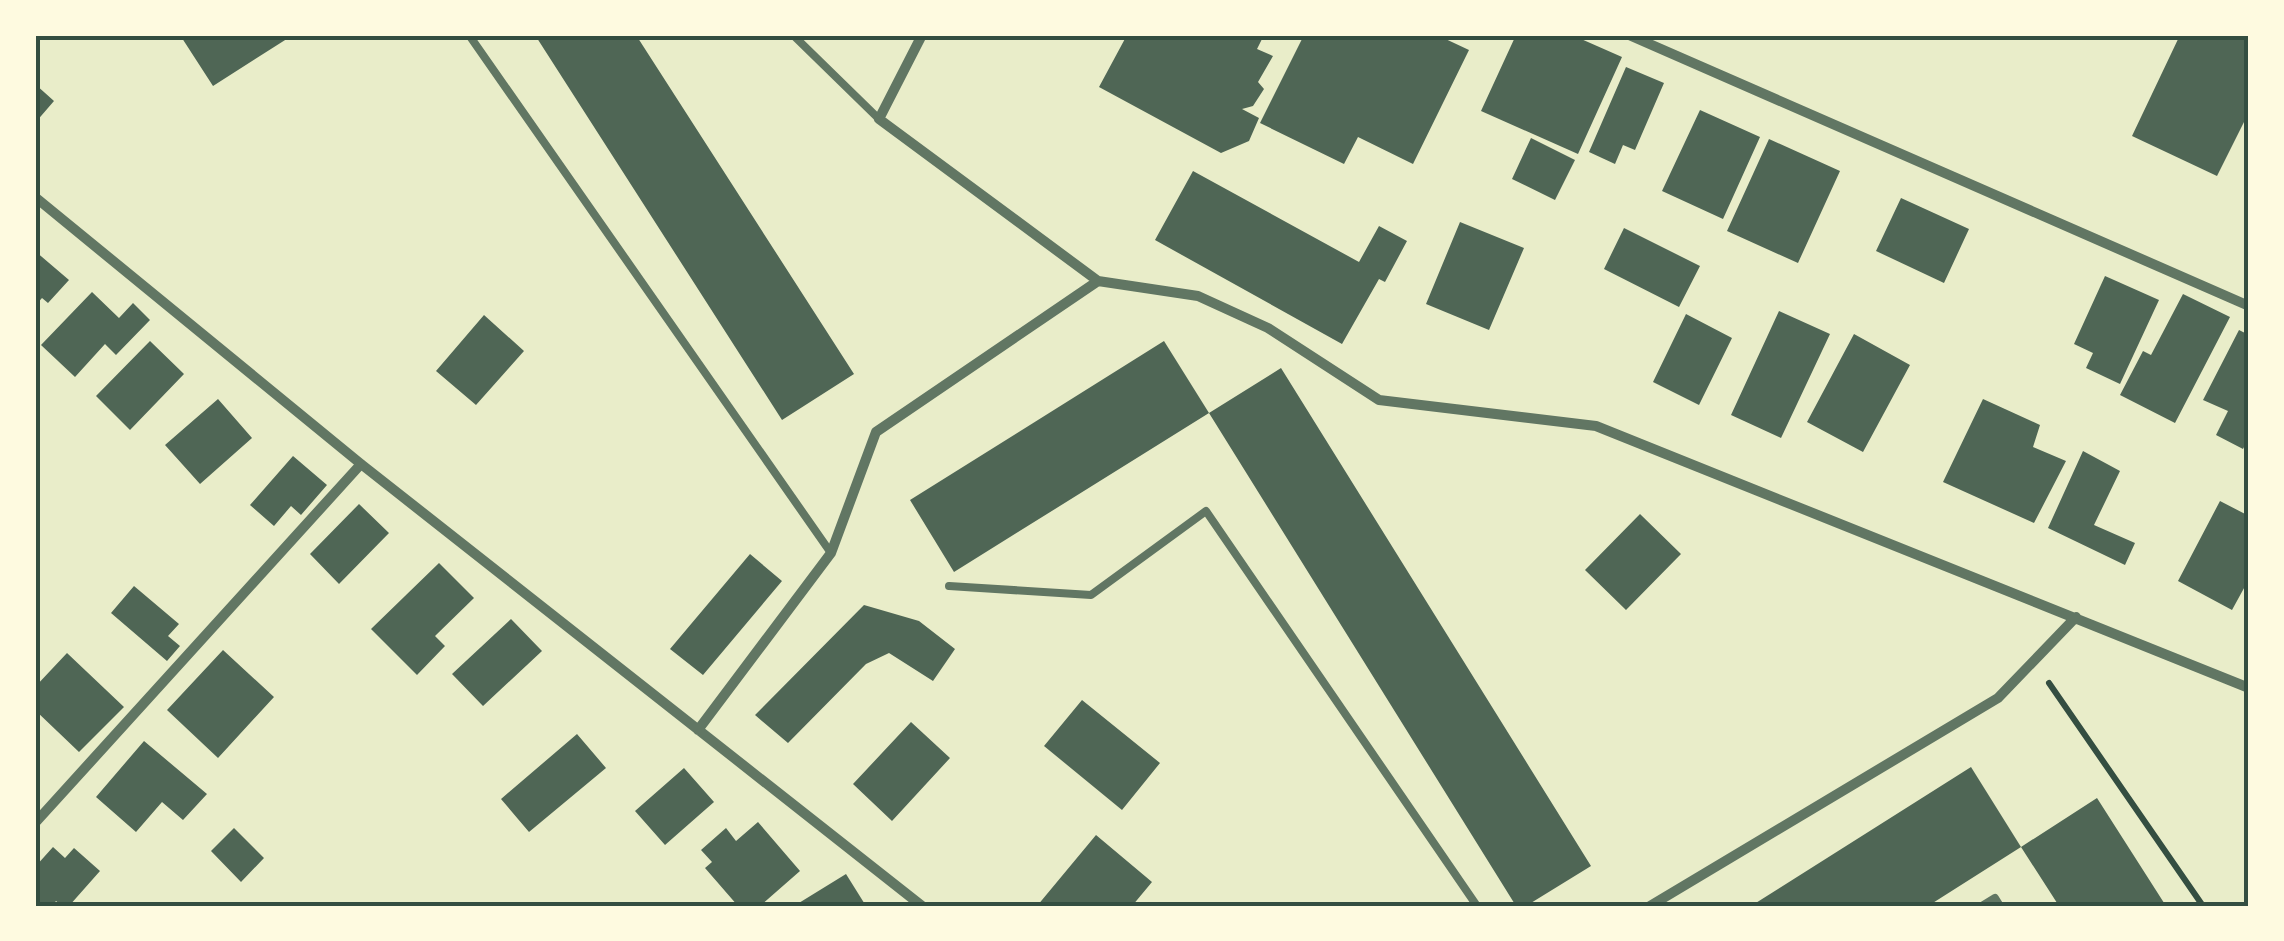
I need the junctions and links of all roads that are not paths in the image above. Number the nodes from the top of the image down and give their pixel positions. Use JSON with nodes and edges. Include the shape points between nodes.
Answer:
{"nodes":[{"id":1,"x":469,"y":35,"type":"edge"},
{"id":2,"x":793,"y":35,"type":"edge"},
{"id":3,"x":922,"y":35,"type":"edge"},
{"id":4,"x":1629,"y":35,"type":"edge"},
{"id":5,"x":879,"y":120,"type":"junction"},
{"id":6,"x":35,"y":197,"type":"edge"},
{"id":7,"x":1098,"y":281,"type":"junction"},
{"id":8,"x":2249,"y":306,"type":"edge"},
{"id":9,"x":361,"y":464,"type":"junction"},
{"id":10,"x":831,"y":553,"type":"junction"},
{"id":11,"x":949,"y":586,"type":"dead end"},
{"id":12,"x":2076,"y":617,"type":"junction"},
{"id":13,"x":2249,"y":688,"type":"edge"},
{"id":14,"x":698,"y":730,"type":"junction"},
{"id":15,"x":35,"y":823,"type":"edge"},
{"id":16,"x":922,"y":906,"type":"edge"},
{"id":17,"x":1477,"y":906,"type":"edge"},
{"id":18,"x":1650,"y":906,"type":"edge"},
{"id":19,"x":1982,"y":906,"type":"edge"},
{"id":20,"x":2000,"y":906,"type":"edge"}],
"edges":[{"from":1,"to":10,"type":"lane"},
{"from":2,"to":5,"type":"lane"},
{"from":3,"to":5,"type":"street"},
{"from":4,"to":8,"type":"street"},
{"from":5,"to":7,"type":"street"},
{"from":6,"to":9,"type":"street"},
{"from":7,"to":10,"type":"street","via":[[876,432]]},
{"from":7,"to":12,"type":"street","via":[[1198,296],[1268,328],[1378,400],[1596,426]]},
{"from":9,"to":14,"type":"street"},
{"from":9,"to":15,"type":"street"},
{"from":10,"to":14,"type":"street"},
{"from":11,"to":17,"type":"lane","via":[[1091,595],[1206,510]]},
{"from":12,"to":13,"type":"street"},
{"from":12,"to":18,"type":"street","via":[[1998,698]]},
{"from":14,"to":16,"type":"street"},
{"from":19,"to":20,"type":"lane","via":[[1995,898]]}]}
